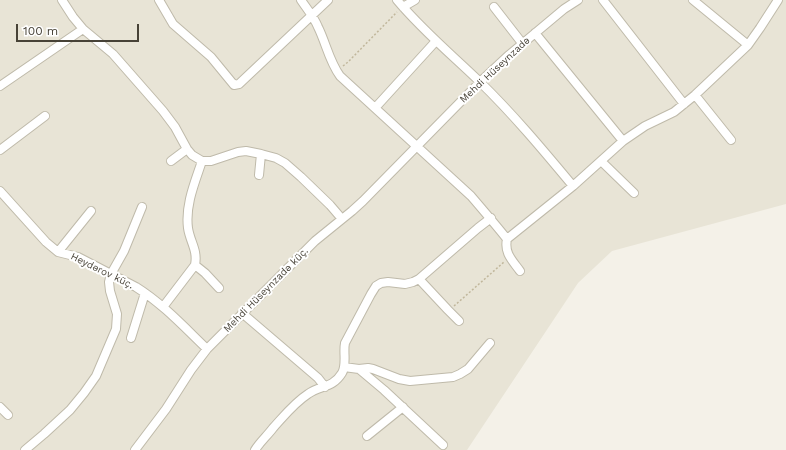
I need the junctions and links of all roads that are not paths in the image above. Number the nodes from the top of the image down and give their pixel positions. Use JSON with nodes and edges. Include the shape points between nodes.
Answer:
{"nodes":[{"id":1,"x":62,"y":0,"type":"edge"},
{"id":2,"x":159,"y":0,"type":"edge"},
{"id":3,"x":301,"y":0,"type":"edge"},
{"id":4,"x":328,"y":0,"type":"edge"},
{"id":5,"x":397,"y":0,"type":"edge"},
{"id":6,"x":415,"y":0,"type":"edge"},
{"id":7,"x":578,"y":0,"type":"edge"},
{"id":8,"x":603,"y":0,"type":"edge"},
{"id":9,"x":694,"y":0,"type":"edge"},
{"id":10,"x":778,"y":0,"type":"edge"},
{"id":11,"x":494,"y":7,"type":"dead end"},
{"id":12,"x":403,"y":8,"type":"junction"},
{"id":13,"x":312,"y":16,"type":"junction"},
{"id":14,"x":83,"y":30,"type":"junction"},
{"id":15,"x":535,"y":33,"type":"junction"},
{"id":16,"x":436,"y":41,"type":"junction"},
{"id":17,"x":522,"y":43,"type":"junction"},
{"id":18,"x":748,"y":45,"type":"junction"},
{"id":19,"x":480,"y":82,"type":"junction"},
{"id":20,"x":0,"y":86,"type":"edge"},
{"id":21,"x":696,"y":95,"type":"junction"},
{"id":22,"x":684,"y":104,"type":"junction"},
{"id":23,"x":375,"y":108,"type":"junction"},
{"id":24,"x":45,"y":116,"type":"dead end"},
{"id":25,"x":732,"y":140,"type":"dead end"},
{"id":26,"x":623,"y":141,"type":"junction"},
{"id":27,"x":416,"y":146,"type":"junction"},
{"id":28,"x":187,"y":149,"type":"junction"},
{"id":29,"x":0,"y":150,"type":"edge"},
{"id":30,"x":261,"y":154,"type":"junction"},
{"id":31,"x":171,"y":160,"type":"dead end"},
{"id":32,"x":202,"y":161,"type":"junction"},
{"id":33,"x":601,"y":161,"type":"junction"},
{"id":34,"x":259,"y":175,"type":"dead end"},
{"id":35,"x":573,"y":186,"type":"junction"},
{"id":36,"x":0,"y":191,"type":"edge"},
{"id":37,"x":634,"y":193,"type":"dead end"},
{"id":38,"x":142,"y":207,"type":"dead end"},
{"id":39,"x":91,"y":211,"type":"dead end"},
{"id":40,"x":491,"y":218,"type":"junction"},
{"id":41,"x":342,"y":219,"type":"junction"},
{"id":42,"x":507,"y":239,"type":"junction"},
{"id":43,"x":58,"y":252,"type":"junction"},
{"id":44,"x":195,"y":265,"type":"junction"},
{"id":45,"x":520,"y":271,"type":"dead end"},
{"id":46,"x":111,"y":274,"type":"junction"},
{"id":47,"x":419,"y":279,"type":"junction"},
{"id":48,"x":219,"y":288,"type":"dead end"},
{"id":49,"x":145,"y":293,"type":"junction"},
{"id":50,"x":163,"y":307,"type":"junction"},
{"id":51,"x":242,"y":313,"type":"junction"},
{"id":52,"x":459,"y":321,"type":"dead end"},
{"id":53,"x":131,"y":338,"type":"dead end"},
{"id":54,"x":490,"y":342,"type":"dead end"},
{"id":55,"x":207,"y":349,"type":"junction"},
{"id":56,"x":344,"y":367,"type":"junction"},
{"id":57,"x":359,"y":369,"type":"junction"},
{"id":58,"x":324,"y":387,"type":"junction"},
{"id":59,"x":0,"y":406,"type":"edge"},
{"id":60,"x":402,"y":407,"type":"junction"},
{"id":61,"x":8,"y":415,"type":"dead end"},
{"id":62,"x":367,"y":436,"type":"dead end"},
{"id":63,"x":443,"y":445,"type":"dead end"},
{"id":64,"x":25,"y":450,"type":"edge"},
{"id":65,"x":135,"y":450,"type":"edge"},
{"id":66,"x":255,"y":450,"type":"edge"}],
"edges":[{"from":1,"to":14,"type":"street"},
{"from":2,"to":13,"type":"street","via":[[172,24],[211,57],[234,85],[239,84]]},
{"from":3,"to":13,"type":"street"},
{"from":4,"to":13,"type":"street"},
{"from":5,"to":12,"type":"street"},
{"from":6,"to":12,"type":"street"},
{"from":7,"to":15,"type":"street","name":"Mehdi Hüseynzadə"},
{"from":8,"to":22,"type":"street"},
{"from":9,"to":18,"type":"street"},
{"from":10,"to":18,"type":"street"},
{"from":11,"to":17,"type":"street"},
{"from":12,"to":16,"type":"street"},
{"from":13,"to":23,"type":"street","via":[[319,27],[336,71]]},
{"from":14,"to":20,"type":"street"},
{"from":14,"to":28,"type":"street","via":[[124,66],[163,111]]},
{"from":15,"to":17,"type":"street","name":"Mehdi Hüseynzadə"},
{"from":15,"to":26,"type":"street"},
{"from":16,"to":19,"type":"street"},
{"from":16,"to":23,"type":"street"},
{"from":17,"to":19,"type":"street","name":"Mehdi Hüseynzadə"},
{"from":18,"to":21,"type":"street"},
{"from":19,"to":27,"type":"street","name":"Mehdi Hüseynzadə"},
{"from":19,"to":35,"type":"street"},
{"from":21,"to":22,"type":"street"},
{"from":21,"to":25,"type":"street"},
{"from":22,"to":26,"type":"street"},
{"from":23,"to":27,"type":"street"},
{"from":24,"to":29,"type":"street"},
{"from":26,"to":33,"type":"street"},
{"from":27,"to":40,"type":"street","via":[[471,196]]},
{"from":27,"to":41,"type":"street","name":"Mehdi Hüseynzadə küç."},
{"from":28,"to":31,"type":"street"},
{"from":28,"to":32,"type":"street"},
{"from":30,"to":32,"type":"street","via":[[246,151]]},
{"from":30,"to":34,"type":"street"},
{"from":30,"to":41,"type":"street","via":[[285,163]]},
{"from":32,"to":44,"type":"street","via":[[188,206],[188,227],[197,257]]},
{"from":33,"to":35,"type":"street"},
{"from":33,"to":37,"type":"street"},
{"from":35,"to":42,"type":"street"},
{"from":36,"to":43,"type":"street","name":"Heydərov küç."},
{"from":38,"to":46,"type":"street","via":[[124,251]]},
{"from":39,"to":43,"type":"street"},
{"from":40,"to":42,"type":"street"},
{"from":40,"to":47,"type":"street"},
{"from":41,"to":51,"type":"street","name":"Mehdi Hüseynzadə küç.","via":[[315,241]]},
{"from":42,"to":45,"type":"street","via":[[506,251]]},
{"from":43,"to":46,"type":"street","name":"Heydərov küç.","via":[[78,257]]},
{"from":44,"to":48,"type":"street"},
{"from":44,"to":50,"type":"street"},
{"from":46,"to":49,"type":"street","name":"Heydərov küç."},
{"from":46,"to":64,"type":"street","via":[[109,282],[117,314],[116,329],[96,376],[70,410]]},
{"from":47,"to":52,"type":"street"},
{"from":47,"to":56,"type":"street","via":[[405,284],[388,282],[376,286],[345,343]]},
{"from":49,"to":50,"type":"street","name":"Heydərov küç."},
{"from":49,"to":53,"type":"street"},
{"from":50,"to":55,"type":"street","name":"Heydərov küç."},
{"from":51,"to":55,"type":"street","name":"Mehdi Hüseynzadə küç."},
{"from":51,"to":58,"type":"street","via":[[318,378]]},
{"from":54,"to":57,"type":"street","via":[[468,369],[453,377],[410,381],[398,379],[373,368]]},
{"from":55,"to":65,"type":"street","name":"Mehdi Hüseynzadə küç."},
{"from":56,"to":57,"type":"street"},
{"from":56,"to":58,"type":"street","via":[[338,379]]},
{"from":57,"to":60,"type":"street"},
{"from":58,"to":66,"type":"street","via":[[294,404]]},
{"from":59,"to":61,"type":"street"},
{"from":60,"to":62,"type":"street"},
{"from":60,"to":63,"type":"street"}]}
